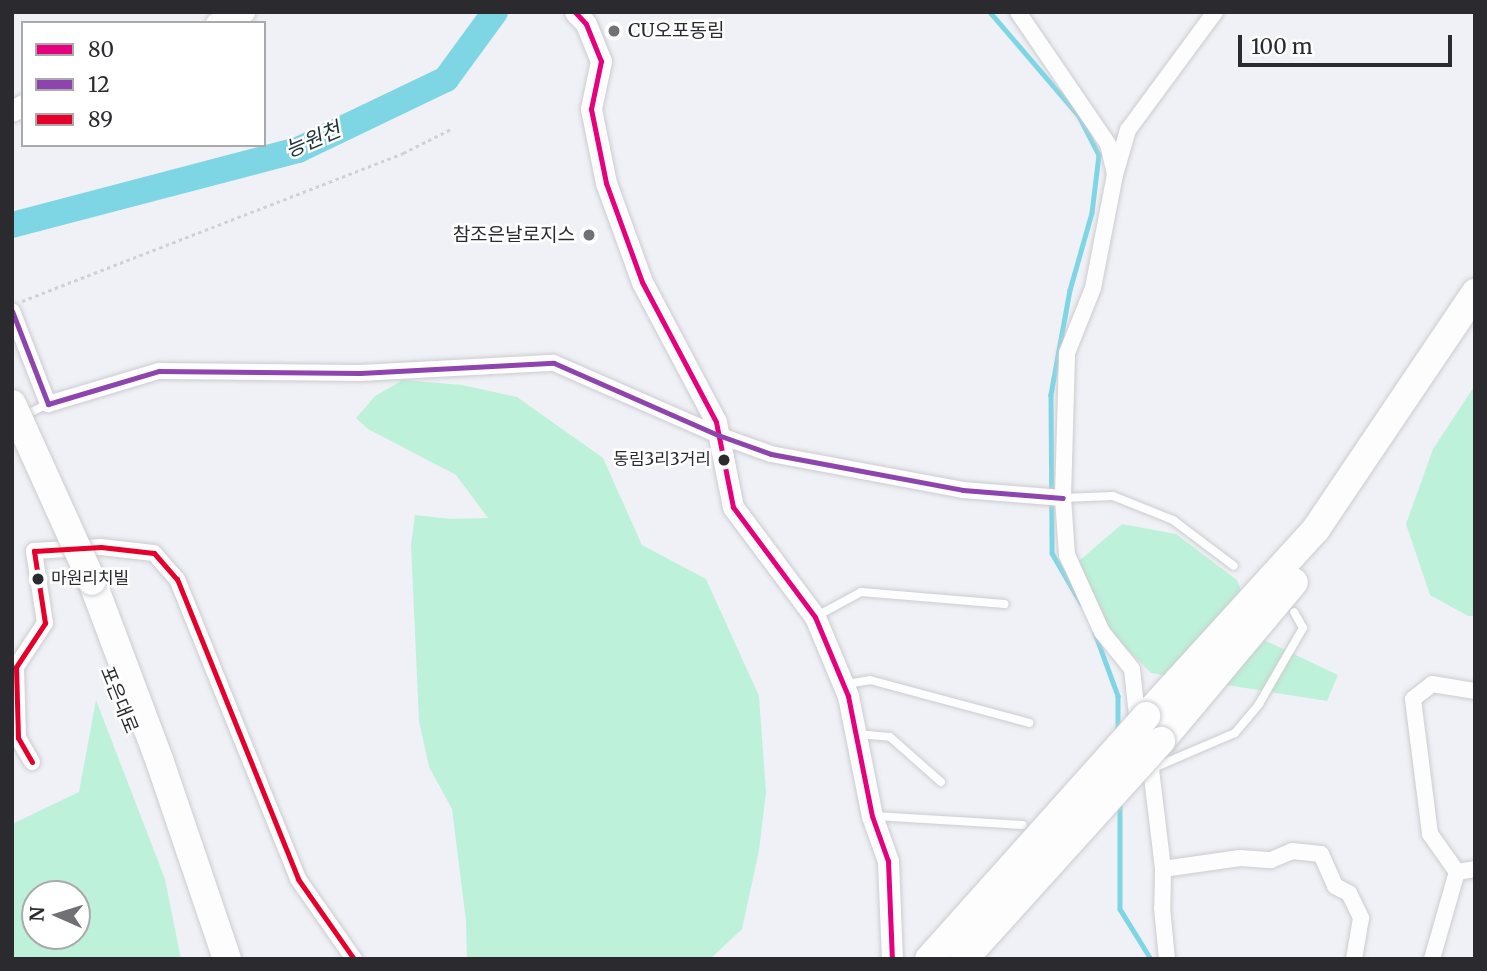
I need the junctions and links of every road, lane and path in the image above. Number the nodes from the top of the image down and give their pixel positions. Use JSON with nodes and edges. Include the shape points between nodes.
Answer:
{"nodes":[{"id":1,"x":244,"y":12,"type":"edge"},
{"id":2,"x":575,"y":12,"type":"edge"},
{"id":3,"x":1018,"y":12,"type":"edge"},
{"id":4,"x":1215,"y":12,"type":"edge"},
{"id":5,"x":221,"y":21,"type":"edge"},
{"id":6,"x":451,"y":129,"type":"dead end"},
{"id":7,"x":1115,"y":175,"type":"junction"},
{"id":8,"x":1475,"y":293,"type":"edge"},
{"id":9,"x":12,"y":305,"type":"edge"},
{"id":10,"x":12,"y":311,"type":"edge"},
{"id":11,"x":1475,"y":325,"type":"edge"},
{"id":12,"x":12,"y":404,"type":"edge"},
{"id":13,"x":48,"y":404,"type":"junction"},
{"id":14,"x":12,"y":421,"type":"edge"},
{"id":15,"x":718,"y":435,"type":"junction"},
{"id":16,"x":12,"y":449,"type":"edge"},
{"id":17,"x":1063,"y":498,"type":"junction"},
{"id":18,"x":1234,"y":566,"type":"dead end"},
{"id":19,"x":83,"y":585,"type":"junction"},
{"id":20,"x":1004,"y":604,"type":"dead end"},
{"id":21,"x":1294,"y":612,"type":"dead end"},
{"id":22,"x":815,"y":617,"type":"junction"},
{"id":23,"x":14,"y":666,"type":"edge"},
{"id":24,"x":843,"y":685,"type":"junction"},
{"id":25,"x":1475,"y":691,"type":"edge"},
{"id":26,"x":1030,"y":723,"type":"dead end"},
{"id":27,"x":854,"y":734,"type":"junction"},
{"id":28,"x":32,"y":762,"type":"dead end"},
{"id":29,"x":160,"y":762,"type":"junction"},
{"id":30,"x":1151,"y":769,"type":"junction"},
{"id":31,"x":941,"y":782,"type":"dead end"},
{"id":32,"x":872,"y":816,"type":"junction"},
{"id":33,"x":1023,"y":825,"type":"dead end"},
{"id":34,"x":1163,"y":869,"type":"junction"},
{"id":35,"x":1475,"y":869,"type":"edge"},
{"id":36,"x":1457,"y":872,"type":"junction"},
{"id":37,"x":209,"y":959,"type":"edge"},
{"id":38,"x":227,"y":959,"type":"edge"},
{"id":39,"x":242,"y":959,"type":"edge"},
{"id":40,"x":354,"y":959,"type":"edge"},
{"id":41,"x":892,"y":959,"type":"edge"},
{"id":42,"x":929,"y":959,"type":"edge"},
{"id":43,"x":964,"y":959,"type":"edge"},
{"id":44,"x":1167,"y":959,"type":"edge"},
{"id":45,"x":1354,"y":959,"type":"edge"},
{"id":46,"x":1432,"y":959,"type":"edge"}],
"edges":[{"from":1,"to":5,"type":"street"},
{"from":2,"to":15,"type":"street","via":[[586,24],[600,61],[591,109],[606,183],[642,282],[716,422]]},
{"from":3,"to":7,"type":"street","via":[[1108,144]]},
{"from":4,"to":7,"type":"street","via":[[1128,130]]},
{"from":6,"to":9,"type":"path","via":[[403,153]]},
{"from":7,"to":17,"type":"street","via":[[1093,288],[1067,353]]},
{"from":8,"to":42,"type":"highway","bridge":true,"via":[[1316,529]]},
{"from":10,"to":13,"type":"street"},
{"from":11,"to":43,"type":"highway","bridge":true,"via":[[1332,535],[1161,741]]},
{"from":12,"to":19,"type":"highway","bridge":true},
{"from":13,"to":14,"type":"lane"},
{"from":13,"to":15,"type":"street","via":[[159,371],[360,373],[554,363]]},
{"from":15,"to":17,"type":"street","via":[[771,454],[963,490]]},
{"from":15,"to":22,"type":"street","via":[[733,507]]},
{"from":16,"to":19,"type":"highway","name":"포은대로"},
{"from":17,"to":18,"type":"lane","via":[[1112,496],[1173,520]]},
{"from":17,"to":30,"type":"street","via":[[1067,555],[1102,632],[1132,669],[1139,738]]},
{"from":19,"to":29,"type":"highway","name":"포은대로"},
{"from":19,"to":37,"type":"highway","name":"포은대로"},
{"from":20,"to":22,"type":"lane","via":[[861,592]]},
{"from":21,"to":30,"type":"lane","via":[[1304,628],[1259,704],[1235,733]]},
{"from":22,"to":24,"type":"street"},
{"from":23,"to":28,"type":"street","via":[[18,738]]},
{"from":23,"to":40,"type":"street","via":[[44,624],[34,551],[101,547],[154,553],[177,579],[298,879]]},
{"from":24,"to":26,"type":"lane","via":[[870,680]]},
{"from":24,"to":27,"type":"street"},
{"from":25,"to":36,"type":"street","via":[[1432,684],[1413,699],[1430,834]]},
{"from":27,"to":31,"type":"lane","via":[[890,737]]},
{"from":27,"to":32,"type":"street"},
{"from":29,"to":38,"type":"highway","name":"포은대로"},
{"from":29,"to":39,"type":"highway"},
{"from":30,"to":34,"type":"street"},
{"from":32,"to":33,"type":"lane"},
{"from":32,"to":41,"type":"street","via":[[888,861]]},
{"from":34,"to":44,"type":"street"},
{"from":34,"to":45,"type":"street","via":[[1240,858],[1271,860],[1292,851],[1321,854],[1335,886],[1349,893],[1361,918]]},
{"from":35,"to":36,"type":"street"},
{"from":36,"to":46,"type":"street"}]}
